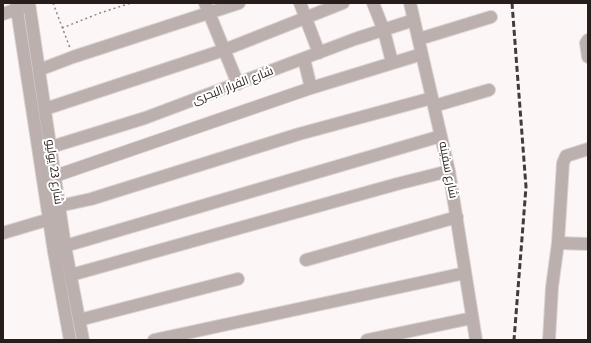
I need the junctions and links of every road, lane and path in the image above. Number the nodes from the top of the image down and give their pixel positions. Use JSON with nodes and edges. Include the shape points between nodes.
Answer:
{"nodes":[{"id":1,"x":53,"y":3,"type":"edge"},
{"id":2,"x":131,"y":3,"type":"edge"},
{"id":3,"x":239,"y":3,"type":"edge"},
{"id":4,"x":300,"y":3,"type":"edge"},
{"id":5,"x":343,"y":3,"type":"edge"},
{"id":6,"x":373,"y":3,"type":"edge"},
{"id":7,"x":414,"y":4,"type":"edge"},
{"id":8,"x":25,"y":5,"type":"edge"},
{"id":9,"x":207,"y":8,"type":"edge"},
{"id":10,"x":3,"y":14,"type":"edge"},
{"id":11,"x":491,"y":17,"type":"dead end"},
{"id":12,"x":306,"y":18,"type":"junction"},
{"id":13,"x":414,"y":20,"type":"junction"},
{"id":14,"x":62,"y":28,"type":"junction"},
{"id":15,"x":384,"y":31,"type":"junction"},
{"id":16,"x":419,"y":38,"type":"junction"},
{"id":17,"x":588,"y":40,"type":"edge"},
{"id":18,"x":224,"y":50,"type":"junction"},
{"id":19,"x":319,"y":53,"type":"junction"},
{"id":20,"x":422,"y":54,"type":"junction"},
{"id":21,"x":73,"y":57,"type":"junction"},
{"id":22,"x":588,"y":57,"type":"edge"},
{"id":23,"x":304,"y":59,"type":"junction"},
{"id":24,"x":392,"y":62,"type":"junction"},
{"id":25,"x":39,"y":70,"type":"junction"},
{"id":26,"x":238,"y":84,"type":"junction"},
{"id":27,"x":312,"y":88,"type":"junction"},
{"id":28,"x":490,"y":90,"type":"dead end"},
{"id":29,"x":433,"y":102,"type":"junction"},
{"id":30,"x":45,"y":109,"type":"junction"},
{"id":31,"x":441,"y":136,"type":"junction"},
{"id":32,"x":51,"y":147,"type":"junction"},
{"id":33,"x":588,"y":149,"type":"edge"},
{"id":34,"x":449,"y":171,"type":"junction"},
{"id":35,"x":55,"y":176,"type":"junction"},
{"id":36,"x":59,"y":206,"type":"junction"},
{"id":37,"x":457,"y":218,"type":"junction"},
{"id":38,"x":50,"y":219,"type":"junction"},
{"id":39,"x":3,"y":233,"type":"edge"},
{"id":40,"x":558,"y":243,"type":"junction"},
{"id":41,"x":588,"y":244,"type":"edge"},
{"id":42,"x":65,"y":246,"type":"junction"},
{"id":43,"x":306,"y":260,"type":"dead end"},
{"id":44,"x":465,"y":273,"type":"junction"},
{"id":45,"x":70,"y":275,"type":"junction"},
{"id":46,"x":238,"y":279,"type":"dead end"},
{"id":47,"x":472,"y":318,"type":"junction"},
{"id":48,"x":79,"y":320,"type":"junction"},
{"id":49,"x":70,"y":340,"type":"edge"},
{"id":50,"x":83,"y":340,"type":"edge"},
{"id":51,"x":154,"y":340,"type":"edge"},
{"id":52,"x":368,"y":340,"type":"edge"},
{"id":53,"x":476,"y":340,"type":"edge"},
{"id":54,"x":550,"y":340,"type":"edge"}],
"edges":[{"from":1,"to":14,"type":"path"},
{"from":2,"to":14,"type":"path"},
{"from":3,"to":9,"type":"street"},
{"from":4,"to":12,"type":"street"},
{"from":5,"to":12,"type":"street"},
{"from":6,"to":15,"type":"street"},
{"from":7,"to":13,"type":"street","name":"شارع سفينه"},
{"from":8,"to":10,"type":"street"},
{"from":8,"to":25,"type":"street","name":"شارع 23 يوليو"},
{"from":8,"to":38,"type":"street","name":"شارع 23 يوليو"},
{"from":9,"to":18,"type":"street"},
{"from":9,"to":21,"type":"street"},
{"from":11,"to":16,"type":"street"},
{"from":12,"to":18,"type":"street"},
{"from":12,"to":19,"type":"street"},
{"from":13,"to":15,"type":"street","name":"شارع الفرار البحرى"},
{"from":13,"to":16,"type":"street","name":"شارع سفينه"},
{"from":14,"to":21,"type":"path"},
{"from":15,"to":19,"type":"street","name":"شارع الفرار البحرى"},
{"from":15,"to":24,"type":"street"},
{"from":16,"to":20,"type":"street","name":"شارع سفينه"},
{"from":17,"to":22,"type":"street"},
{"from":18,"to":26,"type":"street"},
{"from":18,"to":30,"type":"street"},
{"from":19,"to":23,"type":"street","name":"شارع الفرار البحرى"},
{"from":20,"to":24,"type":"street"},
{"from":20,"to":29,"type":"street","name":"شارع سفينه"},
{"from":21,"to":25,"type":"street"},
{"from":23,"to":26,"type":"street","name":"شارع الفرار البحرى"},
{"from":23,"to":27,"type":"street"},
{"from":24,"to":27,"type":"street"},
{"from":25,"to":30,"type":"street","name":"شارع 23 يوليو"},
{"from":26,"to":32,"type":"street","name":"شارع الفرار البحرى","via":[[145,118]]},
{"from":27,"to":35,"type":"street"},
{"from":28,"to":29,"type":"street"},
{"from":29,"to":31,"type":"street","name":"شارع سفينه"},
{"from":29,"to":36,"type":"street","via":[[299,134],[91,199]]},
{"from":30,"to":32,"type":"street","name":"شارع 23 يوليو"},
{"from":31,"to":34,"type":"street","name":"شارع سفينه"},
{"from":31,"to":42,"type":"street"},
{"from":32,"to":35,"type":"street","name":"شارع 23 يوليو"},
{"from":33,"to":40,"type":"street","via":[[566,156],[564,160]]},
{"from":34,"to":37,"type":"street","name":"شارع سفينه"},
{"from":34,"to":45,"type":"street"},
{"from":35,"to":36,"type":"street","name":"شارع 23 يوليو"},
{"from":36,"to":42,"type":"street","name":"شارع 23 يوليو"},
{"from":37,"to":43,"type":"street"},
{"from":37,"to":44,"type":"street","name":"شارع سفينه"},
{"from":38,"to":39,"type":"street"},
{"from":38,"to":49,"type":"street","name":"شارع 23 يوليو"},
{"from":40,"to":41,"type":"street"},
{"from":40,"to":54,"type":"street","via":[[552,287]]},
{"from":42,"to":45,"type":"street","name":"شارع 23 يوليو"},
{"from":44,"to":47,"type":"street","name":"شارع سفينه"},
{"from":44,"to":51,"type":"street"},
{"from":45,"to":48,"type":"street","name":"شارع 23 يوليو"},
{"from":46,"to":48,"type":"street"},
{"from":47,"to":52,"type":"street"},
{"from":47,"to":53,"type":"street","name":"شارع سفينه"},
{"from":48,"to":50,"type":"street","name":"شارع 23 يوليو"}]}
